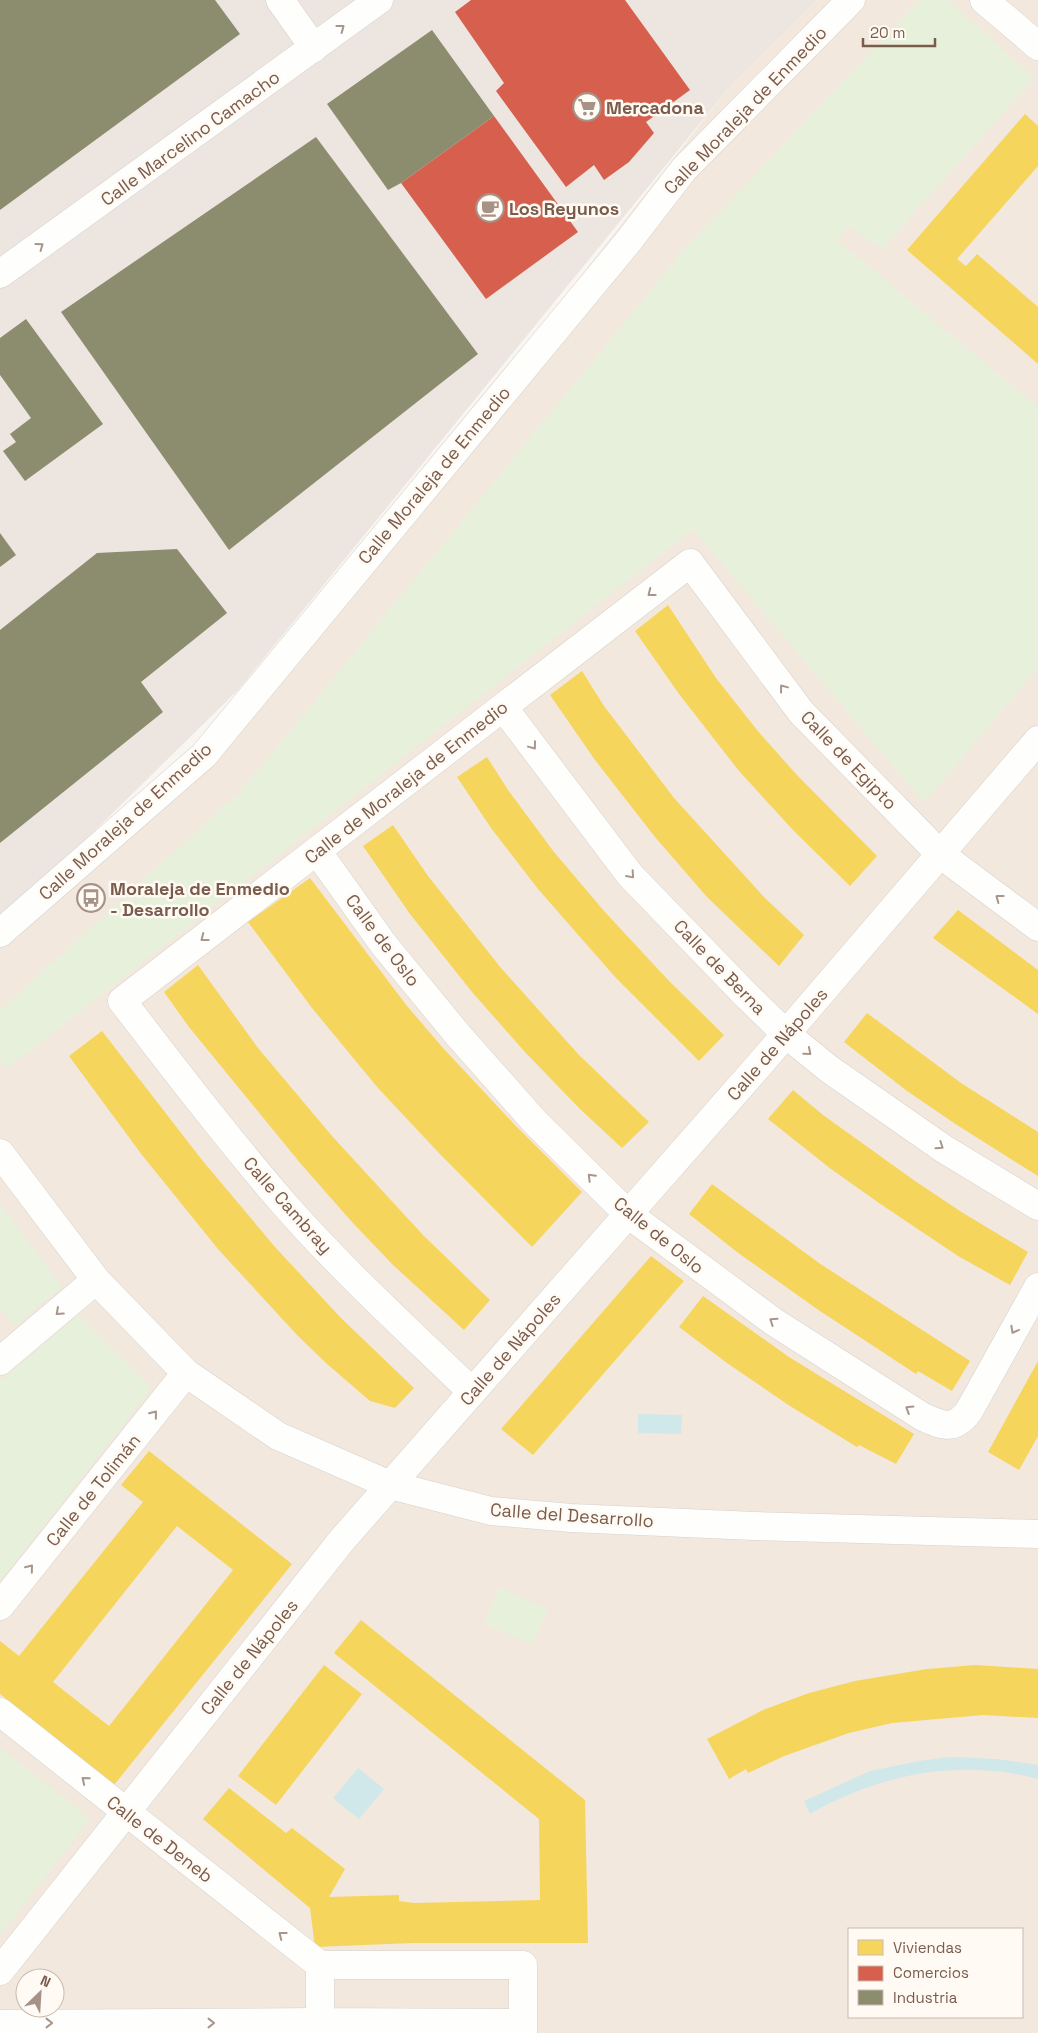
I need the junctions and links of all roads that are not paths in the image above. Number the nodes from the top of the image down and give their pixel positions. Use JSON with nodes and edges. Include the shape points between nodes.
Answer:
{"nodes":[{"id":1,"x":280,"y":0,"type":"edge"},
{"id":2,"x":379,"y":0,"type":"edge"},
{"id":3,"x":851,"y":0,"type":"edge"},
{"id":4,"x":984,"y":0,"type":"edge"},
{"id":5,"x":1038,"y":46,"type":"edge"},
{"id":6,"x":314,"y":48,"type":"junction"},
{"id":7,"x":0,"y":274,"type":"edge"},
{"id":8,"x":690,"y":563,"type":"joint"},
{"id":9,"x":503,"y":707,"type":"junction"},
{"id":10,"x":1038,"y":740,"type":"edge"},
{"id":11,"x":317,"y":851,"type":"junction"},
{"id":12,"x":940,"y":854,"type":"junction"},
{"id":13,"x":1038,"y":927,"type":"edge"},
{"id":14,"x":0,"y":933,"type":"edge"},
{"id":15,"x":122,"y":1001,"type":"joint"},
{"id":16,"x":786,"y":1034,"type":"junction"},
{"id":17,"x":0,"y":1153,"type":"edge"},
{"id":18,"x":1038,"y":1206,"type":"edge"},
{"id":19,"x":628,"y":1214,"type":"junction"},
{"id":20,"x":96,"y":1280,"type":"junction"},
{"id":21,"x":1038,"y":1287,"type":"edge"},
{"id":22,"x":0,"y":1361,"type":"edge"},
{"id":23,"x":186,"y":1373,"type":"junction"},
{"id":24,"x":472,"y":1392,"type":"junction"},
{"id":25,"x":390,"y":1485,"type":"junction"},
{"id":26,"x":1038,"y":1534,"type":"edge"},
{"id":27,"x":0,"y":1606,"type":"edge"},
{"id":28,"x":0,"y":1712,"type":"edge"},
{"id":29,"x":125,"y":1812,"type":"junction"},
{"id":30,"x":320,"y":1965,"type":"junction"},
{"id":31,"x":0,"y":1971,"type":"edge"},
{"id":32,"x":320,"y":2022,"type":"junction"},
{"id":33,"x":0,"y":2024,"type":"edge"},
{"id":34,"x":523,"y":2028,"type":"edge"}],
"edges":[{"from":1,"to":6,"type":"street"},
{"from":6,"to":2,"type":"street","name":"Calle Marcelino Camacho","one_way":true},
{"from":3,"to":14,"type":"street","name":"Calle Moraleja de Enmedio","via":[[684,169],[204,754]]},
{"from":4,"to":5,"type":"street"},
{"from":7,"to":6,"type":"street","name":"Calle Marcelino Camacho","one_way":true},
{"from":8,"to":9,"type":"street","name":"Calle de Moraleja de Enmedio","one_way":true},
{"from":12,"to":8,"type":"street","name":"Calle de Egipto","one_way":true,"via":[[801,712]]},
{"from":9,"to":11,"type":"street","name":"Calle de Moraleja de Enmedio"},
{"from":9,"to":16,"type":"street","name":"Calle de Berna","one_way":true,"via":[[630,875]]},
{"from":10,"to":12,"type":"street","name":"Calle de Nápoles"},
{"from":11,"to":15,"type":"street","name":"Calle de Moraleja de Enmedio","one_way":true},
{"from":19,"to":11,"type":"street","name":"Calle de Oslo","one_way":true,"via":[[535,1122],[458,1035],[384,944]]},
{"from":13,"to":12,"type":"street","name":"Calle de Egipto","one_way":true},
{"from":12,"to":16,"type":"street","name":"Calle de Nápoles"},
{"from":15,"to":24,"type":"street","name":"Calle Cambray","via":[[286,1206],[374,1298]]},
{"from":16,"to":18,"type":"street","name":"Calle de Berna","one_way":true,"via":[[829,1069],[936,1143]]},
{"from":16,"to":19,"type":"street","name":"Calle de Nápoles"},
{"from":17,"to":20,"type":"street","name":"Calle del Desarrollo"},
{"from":21,"to":19,"type":"street","name":"Calle de Oslo","one_way":true,"via":[[969,1411],[951,1426],[922,1417],[790,1333]]},
{"from":19,"to":24,"type":"street","name":"Calle de Nápoles"},
{"from":20,"to":22,"type":"street","one_way":true},
{"from":20,"to":23,"type":"street","name":"Calle del Desarrollo"},
{"from":23,"to":25,"type":"street","name":"Calle del Desarrollo","via":[[278,1436]]},
{"from":27,"to":23,"type":"street","name":"Calle de Tolimán","one_way":true},
{"from":24,"to":25,"type":"street","name":"Calle de Nápoles"},
{"from":25,"to":26,"type":"street","name":"Calle del Desarrollo","via":[[491,1511],[570,1518]]},
{"from":25,"to":29,"type":"street","name":"Calle de Nápoles","via":[[342,1540]]},
{"from":29,"to":28,"type":"street","name":"Calle de Deneb","one_way":true},
{"from":30,"to":29,"type":"street","name":"Calle de Deneb","one_way":true},
{"from":29,"to":31,"type":"street","name":"Calle de Nápoles"},
{"from":30,"to":32,"type":"street"},
{"from":30,"to":34,"type":"street","via":[[523,1965]]},
{"from":33,"to":32,"type":"street","one_way":true},
{"from":32,"to":34,"type":"street"}]}
